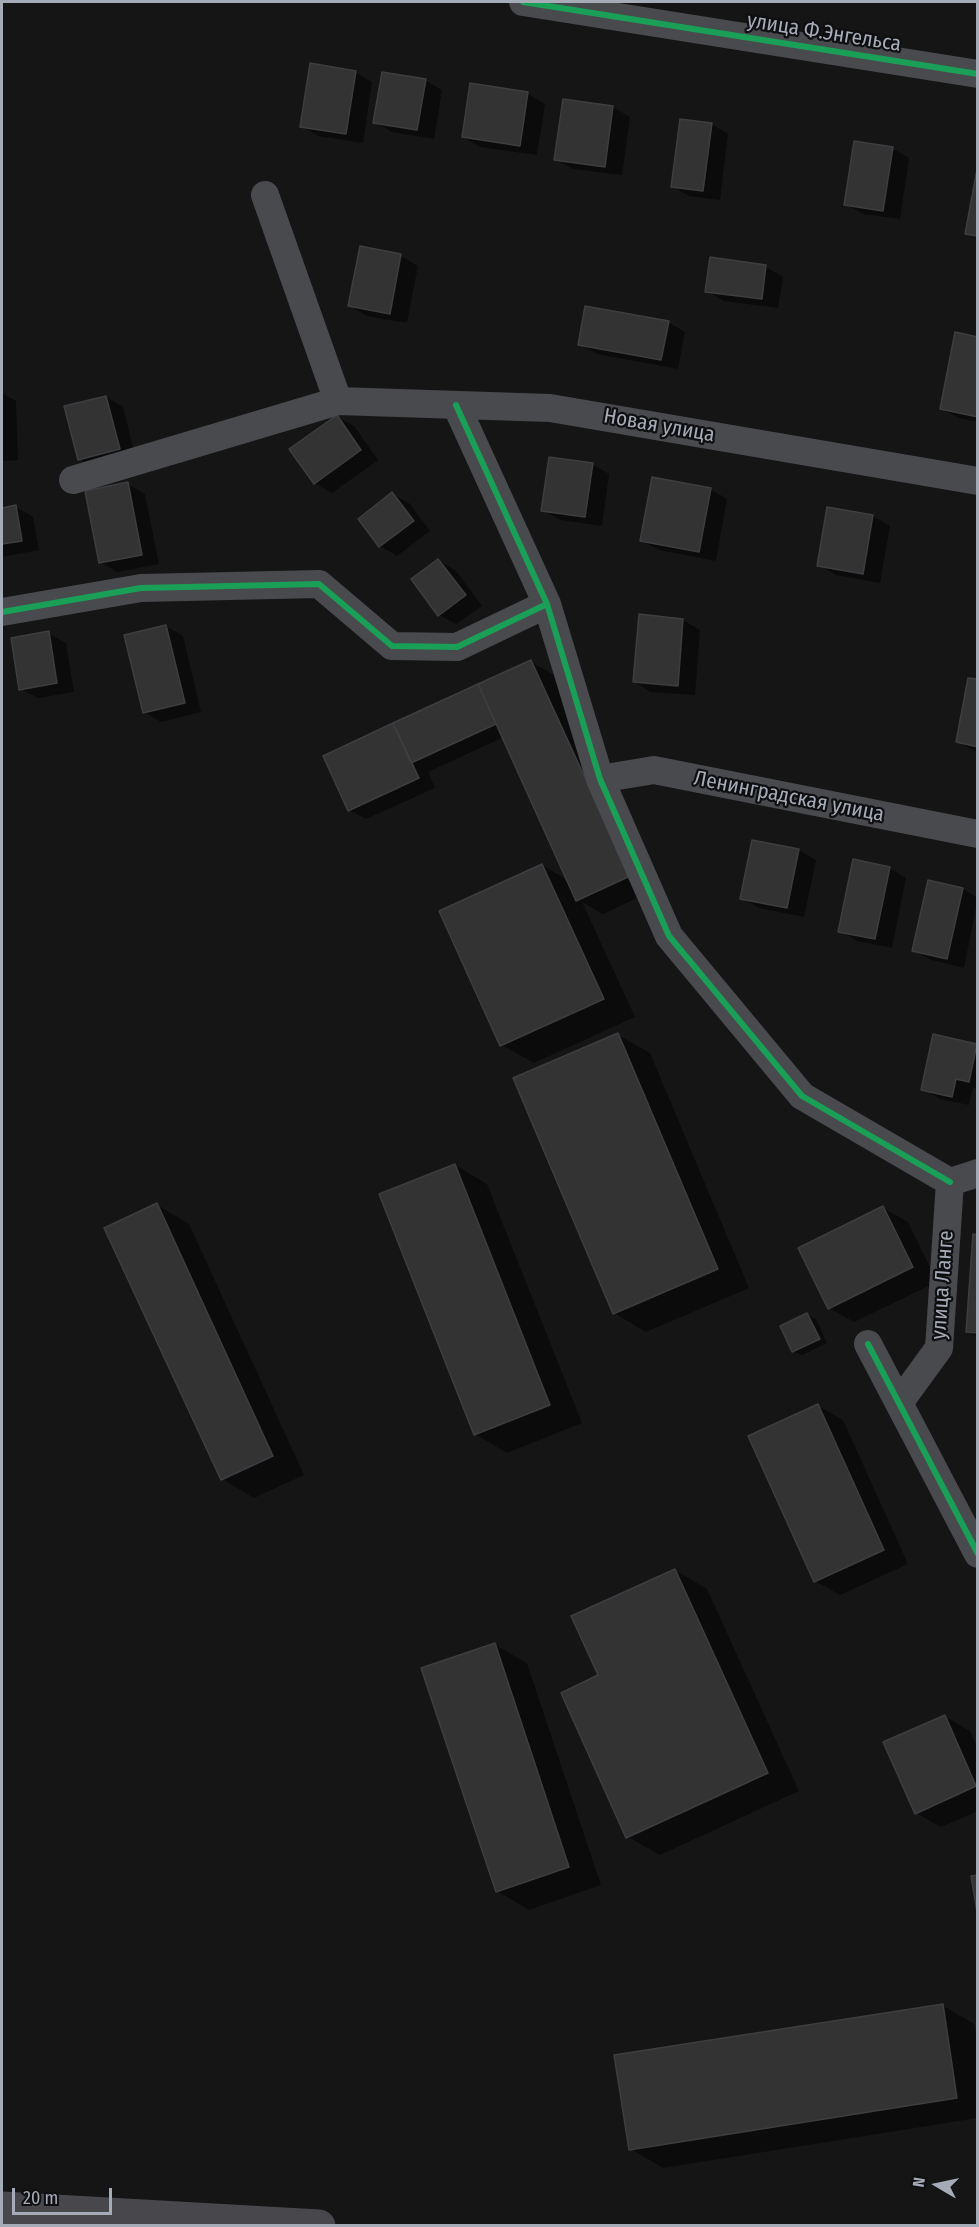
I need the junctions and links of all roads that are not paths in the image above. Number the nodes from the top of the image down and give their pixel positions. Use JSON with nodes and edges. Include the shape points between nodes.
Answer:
{"nodes":[{"id":1,"x":523,"y":2,"type":"edge"},
{"id":2,"x":978,"y":74,"type":"edge"},
{"id":3,"x":265,"y":195,"type":"dead end"},
{"id":4,"x":338,"y":400,"type":"junction"},
{"id":5,"x":456,"y":405,"type":"junction"},
{"id":6,"x":73,"y":480,"type":"dead end"},
{"id":7,"x":978,"y":481,"type":"edge"},
{"id":8,"x":547,"y":604,"type":"junction"},
{"id":9,"x":2,"y":612,"type":"edge"},
{"id":10,"x":600,"y":779,"type":"junction"},
{"id":11,"x":978,"y":834,"type":"edge"},
{"id":12,"x":978,"y":1173,"type":"edge"},
{"id":13,"x":950,"y":1182,"type":"junction"},
{"id":14,"x":868,"y":1344,"type":"dead end"},
{"id":15,"x":899,"y":1403,"type":"junction"},
{"id":16,"x":978,"y":1554,"type":"edge"},
{"id":17,"x":2,"y":2208,"type":"edge"},
{"id":18,"x":319,"y":2226,"type":"edge"}],
"edges":[{"from":1,"to":2,"type":"street","name":"улица Ф.Энгельса"},
{"from":3,"to":4,"type":"street"},
{"from":4,"to":5,"type":"street","name":"Новая улица"},
{"from":4,"to":6,"type":"street","name":"Новая улица"},
{"from":5,"to":7,"type":"street","name":"Новая улица","via":[[550,408]]},
{"from":5,"to":8,"type":"street"},
{"from":8,"to":9,"type":"street","via":[[457,647],[392,646],[319,585],[141,588]]},
{"from":8,"to":10,"type":"street"},
{"from":10,"to":11,"type":"street","name":"Ленинградская улица","via":[[654,770]]},
{"from":10,"to":13,"type":"street","via":[[669,936],[802,1096]]},
{"from":12,"to":13,"type":"street"},
{"from":13,"to":15,"type":"street","name":"улица Ланге","via":[[939,1348]]},
{"from":14,"to":15,"type":"street"},
{"from":15,"to":16,"type":"street"},
{"from":17,"to":18,"type":"main road"}]}
